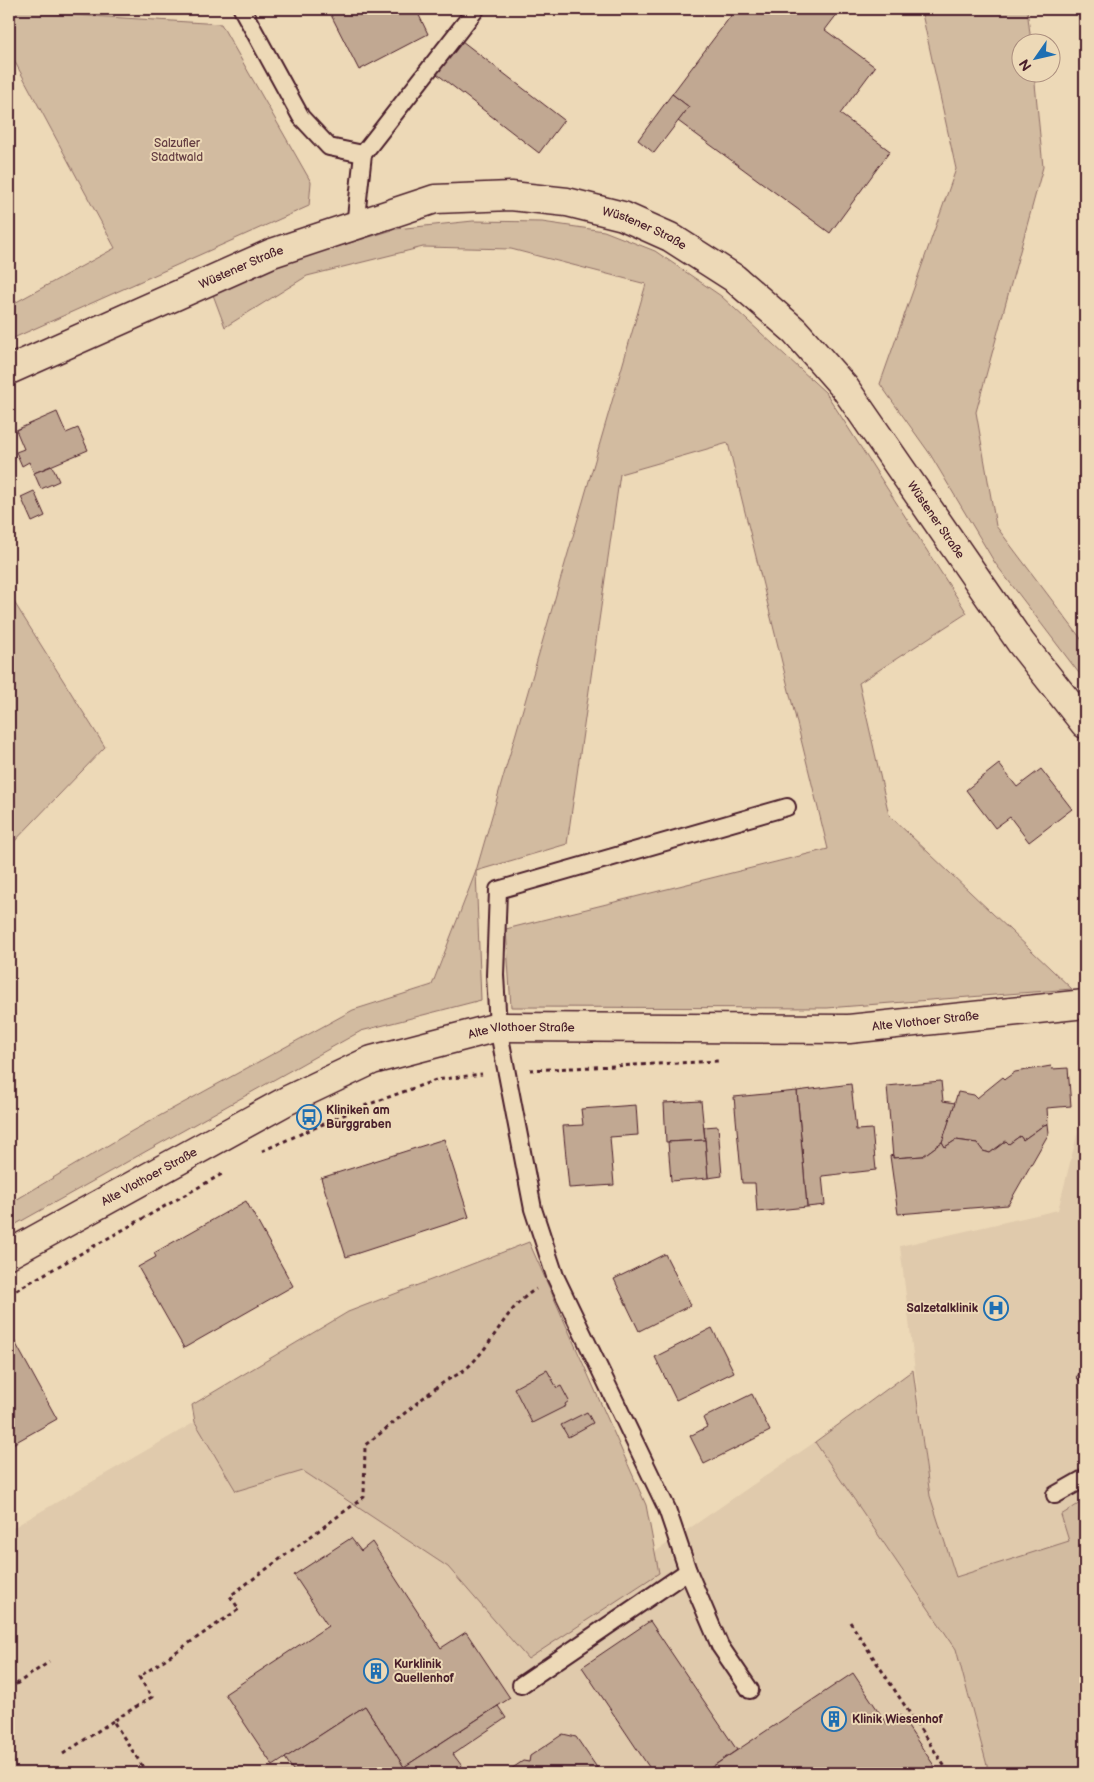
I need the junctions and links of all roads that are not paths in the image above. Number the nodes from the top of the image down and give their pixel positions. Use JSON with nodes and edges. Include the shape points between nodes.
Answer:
{"nodes":[{"id":1,"x":242,"y":9,"type":"edge"},
{"id":2,"x":476,"y":9,"type":"edge"},
{"id":3,"x":363,"y":154,"type":"junction"},
{"id":4,"x":354,"y":226,"type":"junction"},
{"id":5,"x":9,"y":370,"type":"edge"},
{"id":6,"x":1085,"y":724,"type":"edge"},
{"id":7,"x":787,"y":807,"type":"dead end"},
{"id":8,"x":1085,"y":1004,"type":"edge"},
{"id":9,"x":498,"y":1027,"type":"junction"},
{"id":10,"x":9,"y":1254,"type":"edge"},
{"id":11,"x":1085,"y":1478,"type":"edge"},
{"id":12,"x":1055,"y":1495,"type":"dead end"},
{"id":13,"x":688,"y":1571,"type":"junction"},
{"id":14,"x":521,"y":1685,"type":"dead end"},
{"id":15,"x":750,"y":1690,"type":"dead end"}],
"edges":[{"from":1,"to":3,"type":"lane","via":[[301,117],[329,147]]},
{"from":2,"to":3,"type":"lane"},
{"from":3,"to":4,"type":"lane"},
{"from":4,"to":5,"type":"main road","name":"Wüstener Straße","via":[[272,253]]},
{"from":4,"to":6,"type":"main road","name":"Wüstener Straße","via":[[435,199],[511,196],[567,202],[623,216],[670,236],[734,278],[795,331],[845,388],[1021,643]]},
{"from":7,"to":9,"type":"lane","via":[[498,890],[495,975]]},
{"from":8,"to":9,"type":"main road","name":"Alte Vlothoer Straße","via":[[849,1029]]},
{"from":9,"to":10,"type":"main road","name":"Alte Vlothoer Straße","via":[[372,1060],[288,1100]]},
{"from":9,"to":13,"type":"lane","via":[[533,1209],[555,1276],[667,1509]]},
{"from":11,"to":12,"type":"lane"},
{"from":13,"to":14,"type":"lane"},
{"from":13,"to":15,"type":"lane","via":[[720,1646]]}]}
